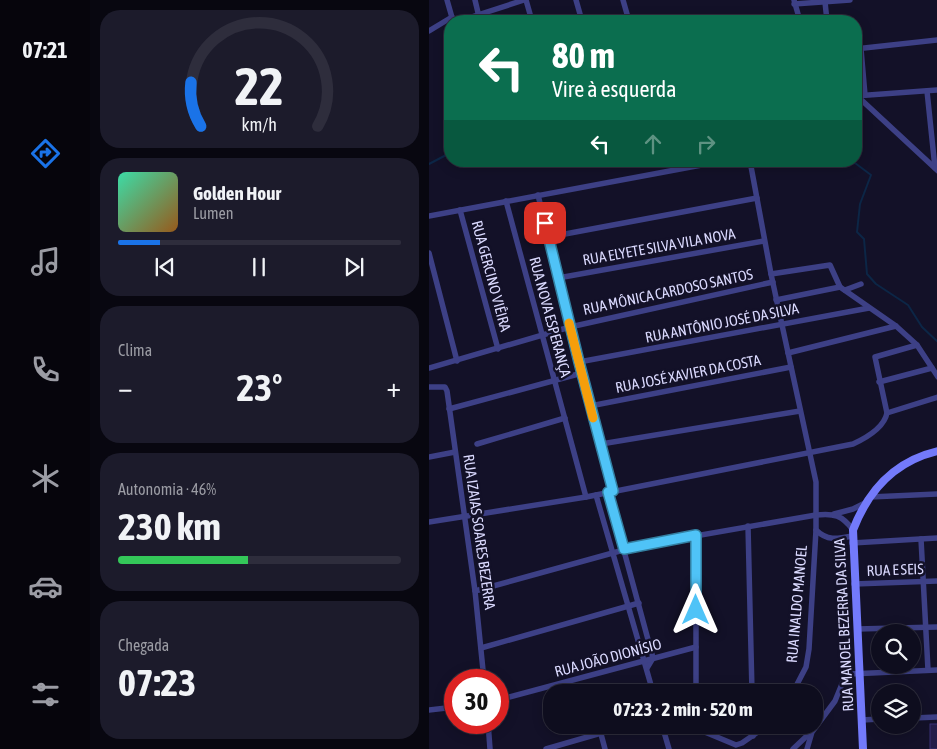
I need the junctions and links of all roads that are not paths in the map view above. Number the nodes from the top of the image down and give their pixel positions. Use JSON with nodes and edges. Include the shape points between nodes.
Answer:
{"nodes":[{"id":1,"x":447,"y":0,"type":"edge"},
{"id":2,"x":475,"y":0,"type":"edge"},
{"id":3,"x":525,"y":0,"type":"edge"},
{"id":4,"x":575,"y":0,"type":"edge"},
{"id":5,"x":623,"y":0,"type":"edge"},
{"id":6,"x":850,"y":0,"type":"edge"},
{"id":7,"x":794,"y":2,"type":"edge"},
{"id":8,"x":825,"y":2,"type":"junction"},
{"id":9,"x":451,"y":15,"type":"edge"},
{"id":10,"x":478,"y":15,"type":"edge"},
{"id":11,"x":489,"y":15,"type":"edge"},
{"id":12,"x":530,"y":15,"type":"edge"},
{"id":13,"x":580,"y":15,"type":"edge"},
{"id":14,"x":627,"y":15,"type":"edge"},
{"id":15,"x":797,"y":15,"type":"edge"},
{"id":16,"x":826,"y":15,"type":"edge"},
{"id":17,"x":444,"y":23,"type":"edge"},
{"id":18,"x":429,"y":31,"type":"edge"},
{"id":19,"x":937,"y":40,"type":"edge"},
{"id":20,"x":862,"y":49,"type":"edge"},
{"id":21,"x":862,"y":75,"type":"edge"},
{"id":22,"x":937,"y":90,"type":"edge"},
{"id":23,"x":927,"y":91,"type":"junction"},
{"id":24,"x":865,"y":95,"type":"joint"},
{"id":25,"x":862,"y":101,"type":"edge"},
{"id":26,"x":691,"y":167,"type":"edge"},
{"id":27,"x":751,"y":167,"type":"edge"},
{"id":28,"x":936,"y":170,"type":"edge"},
{"id":29,"x":539,"y":195,"type":"junction"},
{"id":30,"x":757,"y":198,"type":"junction"},
{"id":31,"x":506,"y":201,"type":"junction"},
{"id":32,"x":460,"y":210,"type":"junction"},
{"id":33,"x":429,"y":216,"type":"edge"},
{"id":34,"x":549,"y":237,"type":"junction"},
{"id":35,"x":764,"y":241,"type":"junction"},
{"id":36,"x":429,"y":253,"type":"edge"},
{"id":37,"x":771,"y":274,"type":"junction"},
{"id":38,"x":558,"y":278,"type":"junction"},
{"id":39,"x":773,"y":282,"type":"junction"},
{"id":40,"x":861,"y":284,"type":"dead end"},
{"id":41,"x":842,"y":289,"type":"junction"},
{"id":42,"x":776,"y":300,"type":"junction"},
{"id":43,"x":869,"y":308,"type":"junction"},
{"id":44,"x":781,"y":325,"type":"junction"},
{"id":45,"x":897,"y":326,"type":"junction"},
{"id":46,"x":570,"y":327,"type":"junction"},
{"id":47,"x":542,"y":337,"type":"junction"},
{"id":48,"x":917,"y":345,"type":"junction"},
{"id":49,"x":498,"y":349,"type":"junction"},
{"id":50,"x":788,"y":353,"type":"junction"},
{"id":51,"x":457,"y":361,"type":"junction"},
{"id":52,"x":579,"y":362,"type":"junction"},
{"id":53,"x":791,"y":367,"type":"junction"},
{"id":54,"x":429,"y":368,"type":"edge"},
{"id":55,"x":932,"y":368,"type":"junction"},
{"id":56,"x":582,"y":373,"type":"junction"},
{"id":57,"x":937,"y":377,"type":"edge"},
{"id":58,"x":554,"y":381,"type":"junction"},
{"id":59,"x":879,"y":382,"type":"junction"},
{"id":60,"x":429,"y":387,"type":"edge"},
{"id":61,"x":937,"y":397,"type":"edge"},
{"id":62,"x":590,"y":406,"type":"junction"},
{"id":63,"x":449,"y":408,"type":"junction"},
{"id":64,"x":800,"y":411,"type":"junction"},
{"id":65,"x":887,"y":413,"type":"junction"},
{"id":66,"x":565,"y":418,"type":"junction"},
{"id":67,"x":477,"y":444,"type":"dead end"},
{"id":68,"x":601,"y":444,"type":"junction"},
{"id":69,"x":937,"y":451,"type":"edge"},
{"id":70,"x":455,"y":452,"type":"junction"},
{"id":71,"x":809,"y":453,"type":"junction"},
{"id":72,"x":429,"y":457,"type":"edge"},
{"id":73,"x":611,"y":492,"type":"junction"},
{"id":74,"x":937,"y":494,"type":"edge"},
{"id":75,"x":596,"y":495,"type":"junction"},
{"id":76,"x":587,"y":497,"type":"junction"},
{"id":77,"x":868,"y":500,"type":"junction"},
{"id":78,"x":834,"y":514,"type":"junction"},
{"id":79,"x":816,"y":515,"type":"junction"},
{"id":80,"x":464,"y":518,"type":"junction"},
{"id":81,"x":429,"y":522,"type":"edge"},
{"id":82,"x":748,"y":526,"type":"junction"},
{"id":83,"x":816,"y":530,"type":"junction"},
{"id":84,"x":696,"y":535,"type":"junction"},
{"id":85,"x":852,"y":536,"type":"junction"},
{"id":86,"x":937,"y":538,"type":"edge"},
{"id":87,"x":921,"y":539,"type":"junction"},
{"id":88,"x":624,"y":549,"type":"junction"},
{"id":89,"x":612,"y":552,"type":"junction"},
{"id":90,"x":937,"y":581,"type":"edge"},
{"id":91,"x":923,"y":582,"type":"junction"},
{"id":92,"x":854,"y":584,"type":"junction"},
{"id":93,"x":475,"y":591,"type":"junction"},
{"id":94,"x":639,"y":603,"type":"junction"},
{"id":95,"x":628,"y":606,"type":"junction"},
{"id":96,"x":927,"y":627,"type":"junction"},
{"id":97,"x":937,"y":627,"type":"edge"},
{"id":98,"x":857,"y":629,"type":"junction"},
{"id":99,"x":696,"y":647,"type":"junction"},
{"id":100,"x":481,"y":648,"type":"junction"},
{"id":101,"x":653,"y":658,"type":"junction"},
{"id":102,"x":644,"y":661,"type":"junction"},
{"id":103,"x":647,"y":668,"type":"junction"},
{"id":104,"x":483,"y":669,"type":"edge"},
{"id":105,"x":928,"y":670,"type":"junction"},
{"id":106,"x":937,"y":670,"type":"edge"},
{"id":107,"x":860,"y":673,"type":"junction"},
{"id":108,"x":651,"y":684,"type":"edge"},
{"id":109,"x":696,"y":684,"type":"edge"},
{"id":110,"x":752,"y":684,"type":"edge"},
{"id":111,"x":797,"y":684,"type":"edge"},
{"id":112,"x":509,"y":697,"type":"edge"},
{"id":113,"x":444,"y":708,"type":"edge"},
{"id":114,"x":429,"y":710,"type":"edge"},
{"id":115,"x":823,"y":717,"type":"edge"},
{"id":116,"x":937,"y":717,"type":"edge"},
{"id":117,"x":921,"y":718,"type":"edge"},
{"id":118,"x":862,"y":720,"type":"junction"},
{"id":119,"x":871,"y":720,"type":"edge"},
{"id":120,"x":489,"y":734,"type":"edge"},
{"id":121,"x":601,"y":734,"type":"joint"},
{"id":122,"x":665,"y":734,"type":"edge"},
{"id":123,"x":710,"y":734,"type":"edge"},
{"id":124,"x":756,"y":734,"type":"edge"},
{"id":125,"x":810,"y":734,"type":"edge"},
{"id":126,"x":811,"y":734,"type":"edge"},
{"id":127,"x":753,"y":736,"type":"joint"},
{"id":128,"x":735,"y":747,"type":"edge"},
{"id":129,"x":490,"y":749,"type":"edge"},
{"id":130,"x":546,"y":749,"type":"edge"},
{"id":131,"x":605,"y":749,"type":"edge"},
{"id":132,"x":669,"y":749,"type":"edge"},
{"id":133,"x":793,"y":749,"type":"edge"},
{"id":134,"x":807,"y":749,"type":"edge"},
{"id":135,"x":863,"y":749,"type":"edge"}],
"edges":[{"from":1,"to":9,"type":"street"},
{"from":2,"to":10,"type":"street"},
{"from":3,"to":11,"type":"street"},
{"from":3,"to":12,"type":"street"},
{"from":4,"to":13,"type":"street"},
{"from":5,"to":14,"type":"street"},
{"from":6,"to":8,"type":"street"},
{"from":7,"to":8,"type":"street"},
{"from":7,"to":15,"type":"street"},
{"from":8,"to":16,"type":"street"},
{"from":17,"to":18,"type":"street"},
{"from":19,"to":20,"type":"street"},
{"from":21,"to":24,"type":"street"},
{"from":22,"to":23,"type":"street"},
{"from":23,"to":24,"type":"street"},
{"from":23,"to":28,"type":"street"},
{"from":25,"to":28,"type":"street"},
{"from":26,"to":29,"type":"street"},
{"from":27,"to":30,"type":"street","name":"RUA INALDO MANOEL"},
{"from":29,"to":31,"type":"street"},
{"from":29,"to":34,"type":"street"},
{"from":30,"to":34,"type":"street"},
{"from":30,"to":35,"type":"street","name":"RUA INALDO MANOEL"},
{"from":31,"to":32,"type":"street"},
{"from":31,"to":47,"type":"street","name":"RUA NOVA ESPERANÇA"},
{"from":32,"to":33,"type":"street"},
{"from":32,"to":49,"type":"street","name":"RUA GERCINO VIÊIRA"},
{"from":34,"to":38,"type":"street"},
{"from":35,"to":37,"type":"street","name":"RUA INALDO MANOEL"},
{"from":35,"to":38,"type":"street","name":"RUA ELYETE SILVA VILA NOVA"},
{"from":36,"to":51,"type":"street"},
{"from":37,"to":39,"type":"street","name":"RUA INALDO MANOEL"},
{"from":37,"to":41,"type":"street","via":[[828,264]]},
{"from":38,"to":46,"type":"street"},
{"from":39,"to":42,"type":"street","name":"RUA INALDO MANOEL"},
{"from":39,"to":46,"type":"street","name":"RUA MÔNICA CARDOSO SANTOS"},
{"from":40,"to":41,"type":"street"},
{"from":41,"to":42,"type":"street"},
{"from":41,"to":43,"type":"street"},
{"from":42,"to":44,"type":"street","name":"RUA INALDO MANOEL"},
{"from":43,"to":44,"type":"street","name":"RUA ANTÔNIO JOSÉ DA SILVA"},
{"from":43,"to":45,"type":"street"},
{"from":44,"to":50,"type":"street","name":"RUA INALDO MANOEL"},
{"from":44,"to":52,"type":"street","name":"RUA ANTÔNIO JOSÉ DA SILVA"},
{"from":45,"to":48,"type":"street"},
{"from":45,"to":50,"type":"street"},
{"from":46,"to":47,"type":"street","name":"RUA MÔNICA CARDOSO SANTOS"},
{"from":46,"to":52,"type":"street"},
{"from":47,"to":49,"type":"street","name":"RUA MÔNICA CARDOSO SANTOS"},
{"from":47,"to":58,"type":"street","name":"RUA NOVA ESPERANÇA"},
{"from":48,"to":55,"type":"street"},
{"from":48,"to":59,"type":"street","via":[[876,356]]},
{"from":49,"to":51,"type":"street","name":"RUA MÔNICA CARDOSO SANTOS"},
{"from":50,"to":53,"type":"street","name":"RUA INALDO MANOEL"},
{"from":51,"to":54,"type":"street","name":"RUA MÔNICA CARDOSO SANTOS"},
{"from":52,"to":56,"type":"street"},
{"from":53,"to":62,"type":"street","name":"RUA JOSÉ XAVIER DA COSTA"},
{"from":53,"to":64,"type":"street","name":"RUA INALDO MANOEL"},
{"from":55,"to":57,"type":"street"},
{"from":55,"to":59,"type":"street"},
{"from":56,"to":58,"type":"street"},
{"from":56,"to":62,"type":"street"},
{"from":58,"to":63,"type":"street"},
{"from":58,"to":66,"type":"street","name":"RUA NOVA ESPERANÇA"},
{"from":59,"to":65,"type":"street"},
{"from":60,"to":63,"type":"street","name":"RUA IZAIAS SOARES BEZERRA","via":[[446,387]]},
{"from":61,"to":65,"type":"street"},
{"from":62,"to":68,"type":"street"},
{"from":63,"to":70,"type":"street","name":"RUA IZAIAS SOARES BEZERRA"},
{"from":64,"to":68,"type":"street"},
{"from":64,"to":71,"type":"street","name":"RUA INALDO MANOEL"},
{"from":65,"to":71,"type":"street","via":[[882,423],[864,440]]},
{"from":66,"to":67,"type":"street"},
{"from":66,"to":76,"type":"street","name":"RUA NOVA ESPERANÇA"},
{"from":68,"to":73,"type":"street"},
{"from":69,"to":77,"type":"street","name":"RUA MANOEL BEZERRA DA SILVA","via":[[897,468]]},
{"from":70,"to":72,"type":"street"},
{"from":70,"to":80,"type":"street","name":"RUA IZAIAS SOARES BEZERRA"},
{"from":71,"to":73,"type":"street"},
{"from":71,"to":79,"type":"street","name":"RUA INALDO MANOEL","via":[[816,482]]},
{"from":73,"to":75,"type":"street"},
{"from":73,"to":88,"type":"street"},
{"from":74,"to":77,"type":"street"},
{"from":75,"to":76,"type":"street"},
{"from":75,"to":89,"type":"street"},
{"from":76,"to":80,"type":"street"},
{"from":77,"to":78,"type":"street","via":[[853,509]]},
{"from":77,"to":85,"type":"street","name":"RUA MANOEL BEZERRA DA SILVA"},
{"from":78,"to":79,"type":"street"},
{"from":78,"to":85,"type":"street","via":[[841,517]]},
{"from":79,"to":82,"type":"street"},
{"from":79,"to":83,"type":"street","name":"RUA INALDO MANOEL"},
{"from":80,"to":81,"type":"street"},
{"from":80,"to":93,"type":"street","name":"RUA IZAIAS SOARES BEZERRA"},
{"from":82,"to":84,"type":"street"},
{"from":82,"to":110,"type":"street"},
{"from":83,"to":85,"type":"street","via":[[823,537],[832,539]]},
{"from":83,"to":111,"type":"street","name":"RUA INALDO MANOEL","via":[[809,649],[806,667]]},
{"from":84,"to":88,"type":"street"},
{"from":84,"to":99,"type":"street"},
{"from":85,"to":87,"type":"street"},
{"from":85,"to":92,"type":"street","name":"RUA MANOEL BEZERRA DA SILVA"},
{"from":86,"to":87,"type":"street"},
{"from":87,"to":91,"type":"street"},
{"from":88,"to":89,"type":"street"},
{"from":88,"to":94,"type":"street"},
{"from":89,"to":93,"type":"street"},
{"from":89,"to":95,"type":"street"},
{"from":90,"to":91,"type":"street","name":"RUA E SEIS"},
{"from":91,"to":92,"type":"street","name":"RUA E SEIS"},
{"from":91,"to":96,"type":"street"},
{"from":92,"to":98,"type":"street","name":"RUA MANOEL BEZERRA DA SILVA"},
{"from":93,"to":100,"type":"street","name":"RUA IZAIAS SOARES BEZERRA"},
{"from":94,"to":95,"type":"street"},
{"from":94,"to":101,"type":"street"},
{"from":95,"to":100,"type":"street"},
{"from":95,"to":102,"type":"street"},
{"from":96,"to":97,"type":"street"},
{"from":96,"to":98,"type":"street"},
{"from":96,"to":105,"type":"street"},
{"from":98,"to":107,"type":"street","name":"RUA MANOEL BEZERRA DA SILVA"},
{"from":99,"to":101,"type":"street","name":"RUA JOÃO DIONÍSIO"},
{"from":99,"to":109,"type":"street"},
{"from":100,"to":104,"type":"street","name":"RUA IZAIAS SOARES BEZERRA"},
{"from":101,"to":102,"type":"street","name":"RUA JOÃO DIONÍSIO"},
{"from":101,"to":103,"type":"street"},
{"from":102,"to":103,"type":"street"},
{"from":102,"to":112,"type":"street","name":"RUA JOÃO DIONÍSIO"},
{"from":103,"to":108,"type":"street"},
{"from":105,"to":106,"type":"street"},
{"from":105,"to":107,"type":"street"},
{"from":107,"to":115,"type":"street","via":[[844,678],[835,701]]},
{"from":107,"to":118,"type":"street","name":"RUA MANOEL BEZERRA DA SILVA"},
{"from":113,"to":114,"type":"street"},
{"from":116,"to":117,"type":"street"},
{"from":118,"to":119,"type":"street"},
{"from":118,"to":135,"type":"street","name":"RUA MANOEL BEZERRA DA SILVA"},
{"from":120,"to":129,"type":"street"},
{"from":121,"to":130,"type":"street"},
{"from":121,"to":131,"type":"street"},
{"from":122,"to":132,"type":"street"},
{"from":123,"to":128,"type":"street"},
{"from":124,"to":127,"type":"street"},
{"from":125,"to":133,"type":"street"},
{"from":126,"to":134,"type":"street"},
{"from":127,"to":128,"type":"street"}]}
